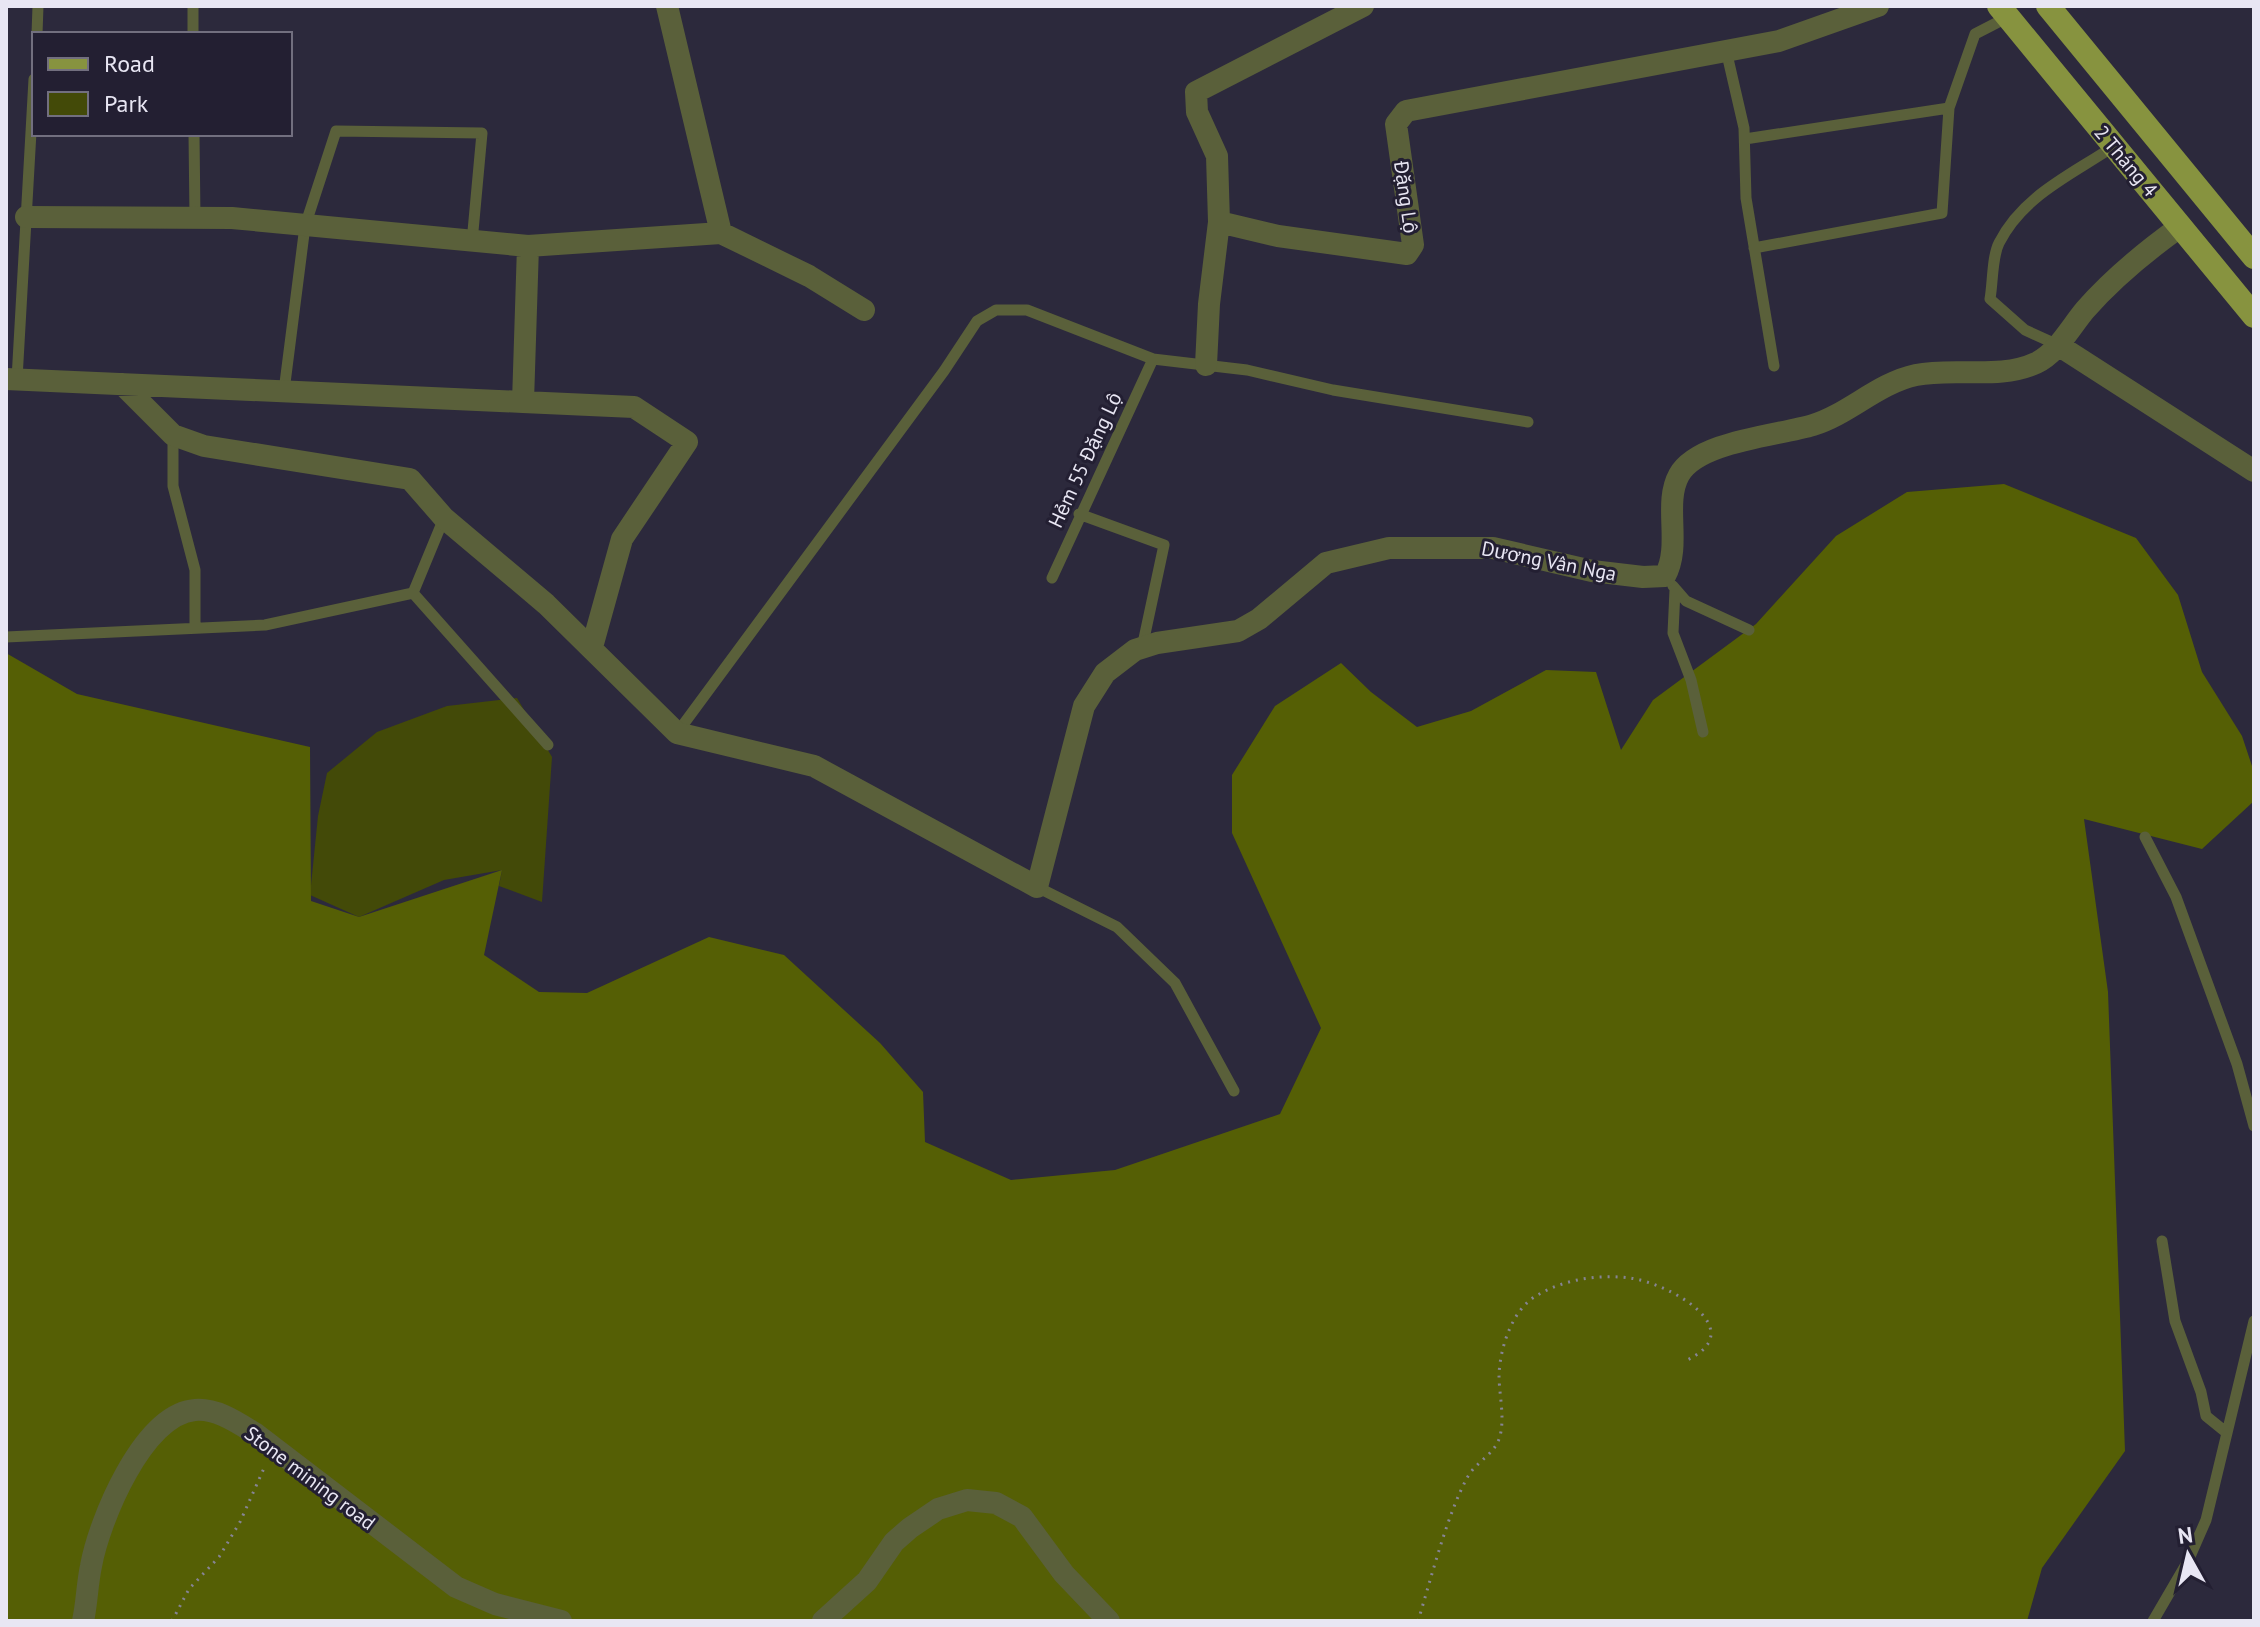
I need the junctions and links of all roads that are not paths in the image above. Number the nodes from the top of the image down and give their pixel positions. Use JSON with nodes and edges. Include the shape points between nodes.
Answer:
{"nodes":[{"id":1,"x":38,"y":6,"type":"edge"},
{"id":2,"x":193,"y":6,"type":"edge"},
{"id":3,"x":667,"y":6,"type":"edge"},
{"id":4,"x":1363,"y":6,"type":"edge"},
{"id":5,"x":1878,"y":6,"type":"edge"},
{"id":6,"x":2048,"y":6,"type":"edge"},
{"id":7,"x":2004,"y":12,"type":"edge"},
{"id":8,"x":37,"y":32,"type":"edge"},
{"id":9,"x":193,"y":32,"type":"edge"},
{"id":10,"x":1726,"y":50,"type":"junction"},
{"id":11,"x":1949,"y":108,"type":"junction"},
{"id":12,"x":32,"y":114,"type":"edge"},
{"id":13,"x":194,"y":136,"type":"edge"},
{"id":14,"x":1745,"y":139,"type":"junction"},
{"id":15,"x":2114,"y":146,"type":"junction"},
{"id":16,"x":26,"y":217,"type":"junction"},
{"id":17,"x":195,"y":218,"type":"junction"},
{"id":18,"x":1219,"y":222,"type":"junction"},
{"id":19,"x":305,"y":226,"type":"junction"},
{"id":20,"x":2181,"y":226,"type":"junction"},
{"id":21,"x":721,"y":233,"type":"junction"},
{"id":22,"x":472,"y":242,"type":"junction"},
{"id":23,"x":528,"y":246,"type":"junction"},
{"id":24,"x":1754,"y":248,"type":"junction"},
{"id":25,"x":2254,"y":257,"type":"edge"},
{"id":26,"x":864,"y":310,"type":"dead end"},
{"id":27,"x":2254,"y":316,"type":"edge"},
{"id":28,"x":2058,"y":345,"type":"junction"},
{"id":29,"x":1153,"y":359,"type":"junction"},
{"id":30,"x":1206,"y":365,"type":"junction"},
{"id":31,"x":1774,"y":366,"type":"dead end"},
{"id":32,"x":12,"y":379,"type":"edge"},
{"id":33,"x":122,"y":384,"type":"junction"},
{"id":34,"x":284,"y":391,"type":"junction"},
{"id":35,"x":523,"y":402,"type":"junction"},
{"id":36,"x":1528,"y":422,"type":"dead end"},
{"id":37,"x":173,"y":435,"type":"junction"},
{"id":38,"x":2254,"y":471,"type":"edge"},
{"id":39,"x":1079,"y":514,"type":"junction"},
{"id":40,"x":444,"y":518,"type":"junction"},
{"id":41,"x":1052,"y":578,"type":"dead end"},
{"id":42,"x":1670,"y":583,"type":"junction"},
{"id":43,"x":413,"y":593,"type":"junction"},
{"id":44,"x":195,"y":628,"type":"junction"},
{"id":45,"x":1749,"y":630,"type":"dead end"},
{"id":46,"x":6,"y":637,"type":"edge"},
{"id":47,"x":592,"y":647,"type":"junction"},
{"id":48,"x":1142,"y":648,"type":"junction"},
{"id":49,"x":1703,"y":732,"type":"dead end"},
{"id":50,"x":677,"y":733,"type":"junction"},
{"id":51,"x":548,"y":745,"type":"dead end"},
{"id":52,"x":2145,"y":837,"type":"dead end"},
{"id":53,"x":1037,"y":887,"type":"junction"},
{"id":54,"x":1234,"y":1091,"type":"dead end"},
{"id":55,"x":2254,"y":1126,"type":"edge"},
{"id":56,"x":2162,"y":1241,"type":"dead end"},
{"id":57,"x":2254,"y":1321,"type":"edge"},
{"id":58,"x":2227,"y":1433,"type":"junction"},
{"id":59,"x":83,"y":1621,"type":"edge"},
{"id":60,"x":561,"y":1621,"type":"edge"},
{"id":61,"x":823,"y":1621,"type":"edge"},
{"id":62,"x":1109,"y":1621,"type":"edge"},
{"id":63,"x":2153,"y":1621,"type":"edge"}],
"edges":[{"from":1,"to":8,"type":"lane"},
{"from":2,"to":9,"type":"lane"},
{"from":3,"to":21,"type":"street"},
{"from":4,"to":18,"type":"street","via":[[1196,92],[1197,112],[1217,156]]},
{"from":5,"to":10,"type":"street","name":"Đặng Lộ","via":[[1811,32]]},
{"from":6,"to":25,"type":"main road","name":"2 Tháng 4"},
{"from":7,"to":11,"type":"lane","via":[[1975,34]]},
{"from":7,"to":15,"type":"main road","name":"2 Tháng 4"},
{"from":10,"to":14,"type":"lane"},
{"from":10,"to":18,"type":"street","name":"Đặng Lộ","via":[[1406,111],[1396,124],[1413,245],[1407,254]]},
{"from":11,"to":14,"type":"lane"},
{"from":11,"to":24,"type":"lane","via":[[1942,213]]},
{"from":12,"to":16,"type":"lane"},
{"from":13,"to":17,"type":"lane"},
{"from":14,"to":24,"type":"lane"},
{"from":15,"to":20,"type":"main road","name":"2 Tháng 4"},
{"from":15,"to":28,"type":"lane","via":[[2028,204],[1998,244],[1990,299],[2025,330]]},
{"from":16,"to":17,"type":"street"},
{"from":16,"to":32,"type":"lane"},
{"from":17,"to":19,"type":"street"},
{"from":18,"to":30,"type":"street"},
{"from":19,"to":22,"type":"street"},
{"from":19,"to":22,"type":"lane","via":[[336,131],[482,133]]},
{"from":19,"to":34,"type":"lane"},
{"from":20,"to":27,"type":"main road","name":"2 Tháng 4"},
{"from":20,"to":28,"type":"street","via":[[2110,285]]},
{"from":21,"to":23,"type":"street"},
{"from":21,"to":26,"type":"street"},
{"from":22,"to":23,"type":"street"},
{"from":23,"to":35,"type":"street"},
{"from":24,"to":31,"type":"lane"},
{"from":28,"to":38,"type":"street"},
{"from":28,"to":42,"type":"street","via":[[2037,363],[2012,370],[1906,377],[1815,425],[1699,457],[1679,475],[1674,488]]},
{"from":29,"to":30,"type":"lane"},
{"from":29,"to":39,"type":"lane","name":"Hẻm 55 Đặng Lộ"},
{"from":29,"to":50,"type":"lane","via":[[1035,312],[996,310],[977,321]]},
{"from":30,"to":36,"type":"lane"},
{"from":32,"to":33,"type":"street"},
{"from":33,"to":34,"type":"street"},
{"from":33,"to":37,"type":"street"},
{"from":34,"to":35,"type":"street"},
{"from":35,"to":47,"type":"street","via":[[634,407],[687,442],[622,539]]},
{"from":37,"to":40,"type":"street","via":[[204,446],[410,479]]},
{"from":37,"to":44,"type":"lane","via":[[173,486],[195,570]]},
{"from":39,"to":41,"type":"lane","name":"Hẻm 55 Đặng Lộ"},
{"from":39,"to":48,"type":"lane","via":[[1164,545]]},
{"from":40,"to":43,"type":"lane"},
{"from":40,"to":47,"type":"street"},
{"from":42,"to":45,"type":"lane","via":[[1686,601]]},
{"from":42,"to":48,"type":"street","name":"Dương Vân Nga","via":[[1493,548],[1389,548],[1326,563],[1238,631]]},
{"from":42,"to":49,"type":"lane","via":[[1673,633]]},
{"from":43,"to":44,"type":"lane","via":[[265,625]]},
{"from":43,"to":51,"type":"lane"},
{"from":44,"to":46,"type":"lane"},
{"from":47,"to":50,"type":"street"},
{"from":48,"to":53,"type":"street","name":"Dương Vân Nga","via":[[1116,662],[1092,688],[1084,706]]},
{"from":50,"to":53,"type":"street","via":[[814,766]]},
{"from":52,"to":55,"type":"lane","via":[[2188,929]]},
{"from":53,"to":54,"type":"lane","via":[[1117,927],[1175,983]]},
{"from":56,"to":58,"type":"lane","via":[[2175,1321],[2206,1416]]},
{"from":57,"to":58,"type":"lane"},
{"from":58,"to":63,"type":"lane","via":[[2206,1520]]},
{"from":59,"to":60,"type":"street","name":"Stone mining road","via":[[104,1525],[141,1451],[157,1427],[175,1415],[205,1410],[239,1424],[285,1456],[456,1587],[495,1604]]},
{"from":61,"to":62,"type":"street","via":[[867,1581],[910,1528],[938,1509],[967,1500],[996,1503],[1022,1517],[1064,1574]]}]}
